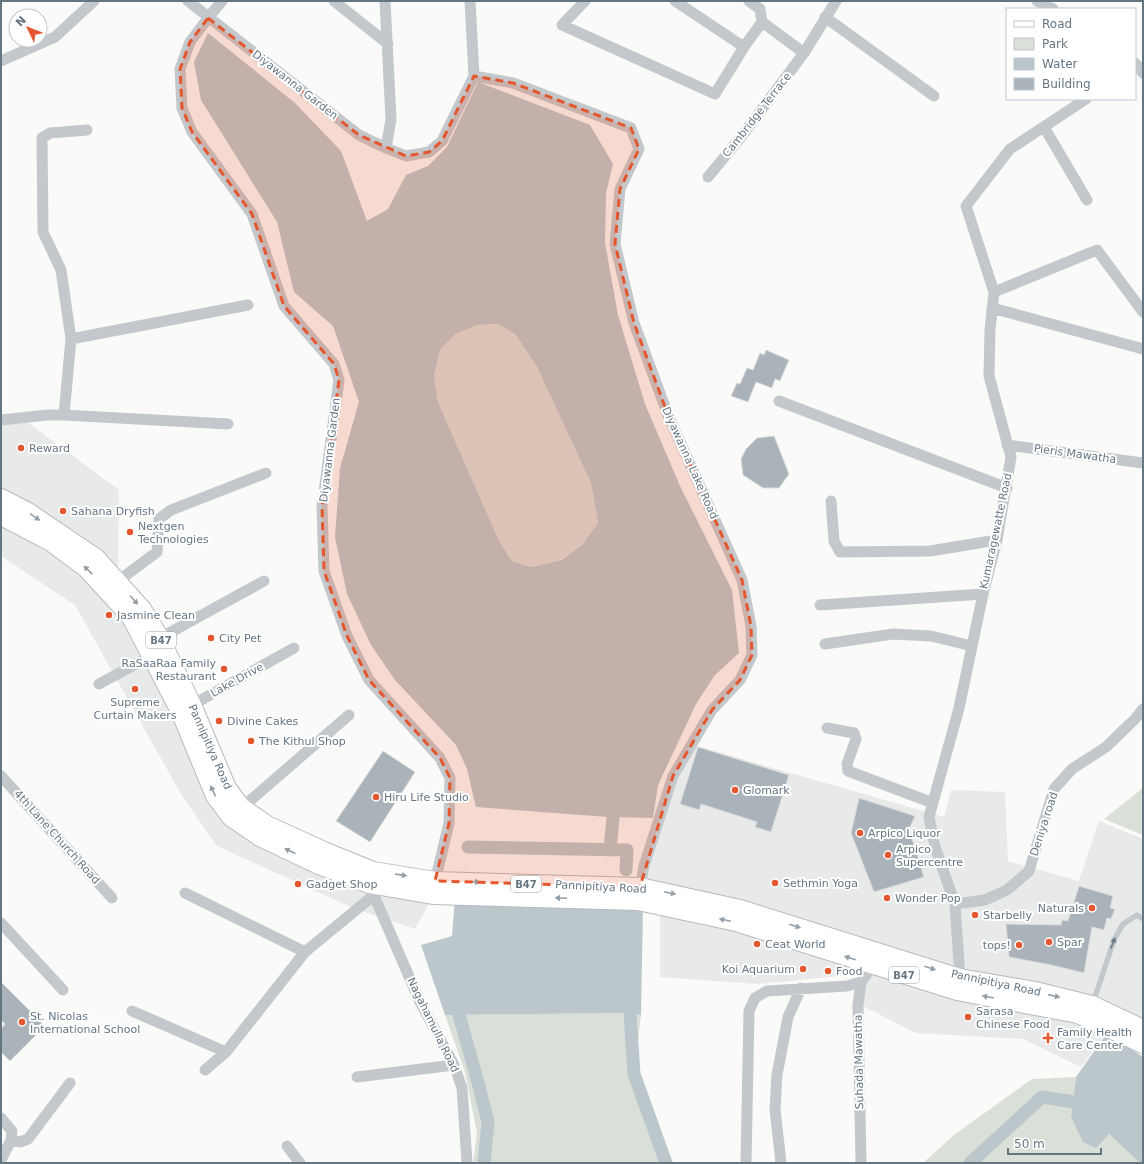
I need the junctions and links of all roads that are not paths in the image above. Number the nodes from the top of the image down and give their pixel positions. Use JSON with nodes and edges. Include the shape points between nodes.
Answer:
{"nodes":[{"id":1,"x":94,"y":1,"type":"edge"},
{"id":2,"x":188,"y":1,"type":"edge"},
{"id":3,"x":222,"y":1,"type":"edge"},
{"id":4,"x":334,"y":1,"type":"edge"},
{"id":5,"x":386,"y":1,"type":"edge"},
{"id":6,"x":470,"y":1,"type":"edge"},
{"id":7,"x":585,"y":1,"type":"edge"},
{"id":8,"x":675,"y":1,"type":"edge"},
{"id":9,"x":749,"y":1,"type":"edge"},
{"id":10,"x":836,"y":1,"type":"edge"},
{"id":11,"x":1037,"y":1,"type":"edge"},
{"id":12,"x":1051,"y":8,"type":"edge"},
{"id":13,"x":826,"y":17,"type":"junction"},
{"id":14,"x":208,"y":18,"type":"junction"},
{"id":15,"x":762,"y":22,"type":"junction"},
{"id":16,"x":388,"y":44,"type":"junction"},
{"id":17,"x":744,"y":46,"type":"junction"},
{"id":18,"x":804,"y":53,"type":"junction"},
{"id":19,"x":1,"y":61,"type":"edge"},
{"id":20,"x":474,"y":76,"type":"junction"},
{"id":21,"x":934,"y":96,"type":"dead end"},
{"id":22,"x":1084,"y":100,"type":"edge"},
{"id":23,"x":1044,"y":127,"type":"junction"},
{"id":24,"x":87,"y":130,"type":"dead end"},
{"id":25,"x":386,"y":148,"type":"junction"},
{"id":26,"x":708,"y":177,"type":"dead end"},
{"id":27,"x":1086,"y":200,"type":"dead end"},
{"id":28,"x":994,"y":292,"type":"junction"},
{"id":29,"x":248,"y":305,"type":"dead end"},
{"id":30,"x":992,"y":308,"type":"junction"},
{"id":31,"x":1143,"y":312,"type":"edge"},
{"id":32,"x":71,"y":339,"type":"junction"},
{"id":33,"x":1143,"y":348,"type":"edge"},
{"id":34,"x":779,"y":401,"type":"dead end"},
{"id":35,"x":64,"y":415,"type":"junction"},
{"id":36,"x":1,"y":420,"type":"edge"},
{"id":37,"x":228,"y":424,"type":"dead end"},
{"id":38,"x":1007,"y":445,"type":"junction"},
{"id":39,"x":1143,"y":463,"type":"edge"},
{"id":40,"x":266,"y":473,"type":"dead end"},
{"id":41,"x":1007,"y":488,"type":"junction"},
{"id":42,"x":1,"y":498,"type":"edge"},
{"id":43,"x":831,"y":502,"type":"dead end"},
{"id":44,"x":1,"y":516,"type":"edge"},
{"id":45,"x":997,"y":540,"type":"junction"},
{"id":46,"x":118,"y":581,"type":"junction"},
{"id":47,"x":264,"y":581,"type":"dead end"},
{"id":48,"x":983,"y":594,"type":"junction"},
{"id":49,"x":820,"y":605,"type":"dead end"},
{"id":50,"x":160,"y":638,"type":"junction"},
{"id":51,"x":825,"y":644,"type":"dead end"},
{"id":52,"x":972,"y":646,"type":"junction"},
{"id":53,"x":294,"y":648,"type":"dead end"},
{"id":54,"x":151,"y":656,"type":"junction"},
{"id":55,"x":99,"y":684,"type":"dead end"},
{"id":56,"x":186,"y":708,"type":"junction"},
{"id":57,"x":1143,"y":709,"type":"edge"},
{"id":58,"x":349,"y":715,"type":"dead end"},
{"id":59,"x":827,"y":728,"type":"dead end"},
{"id":60,"x":1,"y":776,"type":"edge"},
{"id":61,"x":933,"y":803,"type":"junction"},
{"id":62,"x":236,"y":812,"type":"junction"},
{"id":63,"x":372,"y":883,"type":"junction"},
{"id":64,"x":434,"y":888,"type":"junction"},
{"id":65,"x":185,"y":893,"type":"dead end"},
{"id":66,"x":639,"y":894,"type":"junction"},
{"id":67,"x":112,"y":898,"type":"dead end"},
{"id":68,"x":955,"y":904,"type":"junction"},
{"id":69,"x":1143,"y":919,"type":"edge"},
{"id":70,"x":1,"y":923,"type":"edge"},
{"id":71,"x":304,"y":952,"type":"junction"},
{"id":72,"x":873,"y":965,"type":"junction"},
{"id":73,"x":861,"y":982,"type":"junction"},
{"id":74,"x":959,"y":985,"type":"junction"},
{"id":75,"x":801,"y":988,"type":"junction"},
{"id":76,"x":63,"y":990,"type":"dead end"},
{"id":77,"x":1092,"y":1005,"type":"junction"},
{"id":78,"x":132,"y":1011,"type":"dead end"},
{"id":79,"x":1143,"y":1029,"type":"edge"},
{"id":80,"x":1143,"y":1044,"type":"edge"},
{"id":81,"x":226,"y":1052,"type":"junction"},
{"id":82,"x":454,"y":1065,"type":"junction"},
{"id":83,"x":205,"y":1070,"type":"dead end"},
{"id":84,"x":357,"y":1077,"type":"dead end"},
{"id":85,"x":70,"y":1083,"type":"dead end"},
{"id":86,"x":1,"y":1118,"type":"edge"},
{"id":87,"x":11,"y":1140,"type":"junction"},
{"id":88,"x":287,"y":1146,"type":"dead end"},
{"id":89,"x":1,"y":1160,"type":"edge"},
{"id":90,"x":300,"y":1163,"type":"edge"},
{"id":91,"x":467,"y":1163,"type":"edge"},
{"id":92,"x":746,"y":1163,"type":"edge"},
{"id":93,"x":781,"y":1163,"type":"edge"},
{"id":94,"x":861,"y":1163,"type":"edge"}],
"edges":[{"from":1,"to":19,"type":"street","via":[[55,37]]},
{"from":2,"to":14,"type":"street"},
{"from":3,"to":14,"type":"street","name":"Diyawanna Garden"},
{"from":4,"to":16,"type":"street"},
{"from":5,"to":16,"type":"street"},
{"from":6,"to":20,"type":"street","name":"Diyawanna Garden"},
{"from":7,"to":17,"type":"street","via":[[562,26],[715,94]]},
{"from":8,"to":17,"type":"street"},
{"from":9,"to":15,"type":"street","via":[[760,9]]},
{"from":10,"to":13,"type":"street","name":"Cambridge Terrace"},
{"from":11,"to":12,"type":"street"},
{"from":13,"to":18,"type":"street","name":"Cambridge Terrace"},
{"from":13,"to":21,"type":"street"},
{"from":14,"to":25,"type":"street","name":"Diyawanna Garden","via":[[359,135]]},
{"from":14,"to":64,"type":"street","name":"Diyawanna Garden","via":[[190,42],[180,69],[182,108],[192,132],[252,214],[284,306],[334,364],[338,380],[322,507],[324,571],[347,636],[369,680],[440,758],[450,778],[449,823]]},
{"from":15,"to":17,"type":"street"},
{"from":15,"to":18,"type":"street"},
{"from":16,"to":25,"type":"street","via":[[391,119]]},
{"from":18,"to":26,"type":"street","name":"Cambridge Terrace"},
{"from":20,"to":25,"type":"street","name":"Diyawanna Garden","via":[[442,141],[429,152],[406,156]]},
{"from":20,"to":66,"type":"street","name":"Diyawanna Lake Road","via":[[513,83],[631,128],[639,149],[620,189],[615,244],[634,324],[668,415],[742,580],[751,626],[752,655],[740,680],[712,710],[673,776],[646,860]]},
{"from":22,"to":23,"type":"street","name":"Kumaragewatte Road"},
{"from":23,"to":27,"type":"street"},
{"from":23,"to":28,"type":"street","name":"Kumaragewatte Road","via":[[1010,149],[966,206]]},
{"from":24,"to":32,"type":"street","via":[[50,133],[42,138],[43,232],[61,270]]},
{"from":28,"to":30,"type":"street","name":"Kumaragewatte Road"},
{"from":28,"to":31,"type":"street","via":[[1097,250]]},
{"from":29,"to":32,"type":"street"},
{"from":30,"to":33,"type":"street"},
{"from":30,"to":38,"type":"street","name":"Kumaragewatte Road","via":[[989,376]]},
{"from":32,"to":35,"type":"street"},
{"from":34,"to":41,"type":"street"},
{"from":35,"to":36,"type":"street"},
{"from":35,"to":37,"type":"street"},
{"from":38,"to":39,"type":"street","name":"Pieris Mawatha"},
{"from":38,"to":41,"type":"street","name":"Kumaragewatte Road","via":[[1011,458]]},
{"from":40,"to":46,"type":"street","via":[[171,510],[159,518],[157,552]]},
{"from":41,"to":45,"type":"street","name":"Kumaragewatte Road"},
{"from":42,"to":46,"type":"main road","name":"Pannipitiya Road","number":"B47","one_way":true,"via":[[28,512],[96,558]]},
{"from":43,"to":45,"type":"street","via":[[834,542],[840,552],[930,551]]},
{"from":54,"to":44,"type":"main road","name":"Pannipitiya Road","number":"B47","one_way":true,"via":[[131,617],[86,568],[50,542]]},
{"from":45,"to":48,"type":"street","name":"Kumaragewatte Road"},
{"from":46,"to":50,"type":"main road","name":"Pannipitiya Road","number":"B47","one_way":true,"via":[[142,609]]},
{"from":47,"to":50,"type":"street"},
{"from":48,"to":49,"type":"street"},
{"from":48,"to":52,"type":"street","name":"Kumaragewatte Road"},
{"from":50,"to":56,"type":"main road","name":"Pannipitiya Road","number":"B47"},
{"from":51,"to":52,"type":"street","via":[[892,634],[931,636]]},
{"from":52,"to":61,"type":"street","name":"Kumaragewatte Road","via":[[959,708]]},
{"from":53,"to":56,"type":"street","name":"Lake Drive"},
{"from":54,"to":55,"type":"street"},
{"from":54,"to":56,"type":"main road","name":"Pannipitiya Road","number":"B47"},
{"from":56,"to":62,"type":"main road","name":"Pannipitiya Road","number":"B47","via":[[215,796]]},
{"from":57,"to":68,"type":"street","name":"Deniya road","via":[[1106,747],[1072,769],[1054,789],[1029,871],[1007,890],[984,900]]},
{"from":58,"to":62,"type":"street"},
{"from":59,"to":61,"type":"street","via":[[854,733],[856,739],[847,764],[848,771]]},
{"from":60,"to":67,"type":"street","name":"4th Lane Church Road"},
{"from":61,"to":68,"type":"street","name":"Kumaragewatte Road","via":[[929,816],[935,847]]},
{"from":62,"to":63,"type":"main road","name":"Pannipitiya Road","number":"B47","via":[[260,837],[319,864]]},
{"from":63,"to":64,"type":"main road","name":"Pannipitiya Road","number":"B47"},
{"from":63,"to":71,"type":"street"},
{"from":63,"to":82,"type":"street","name":"Nagahamulla Road","via":[[420,1002]]},
{"from":64,"to":66,"type":"main road","name":"Pannipitiya Road","number":"B47"},
{"from":65,"to":71,"type":"street"},
{"from":72,"to":66,"type":"main road","name":"Pannipitiya Road","number":"B47","one_way":true},
{"from":66,"to":74,"type":"main road","name":"Pannipitiya Road","number":"B47","one_way":true,"via":[[740,909]]},
{"from":68,"to":74,"type":"street","name":"Kumaragewatte Road"},
{"from":77,"to":69,"type":"lane","one_way":true,"via":[[1114,940],[1123,924],[1137,915]]},
{"from":70,"to":76,"type":"street"},
{"from":71,"to":81,"type":"street"},
{"from":72,"to":73,"type":"street","name":"Suhada Mawatha"},
{"from":72,"to":74,"type":"main road","name":"Pannipitiya Road","number":"B47"},
{"from":73,"to":75,"type":"street","via":[[847,986]]},
{"from":73,"to":94,"type":"street","name":"Suhada Mawatha","via":[[858,1005]]},
{"from":74,"to":77,"type":"main road","name":"Pannipitiya Road","number":"B47","one_way":true,"via":[[1035,991]]},
{"from":80,"to":74,"type":"main road","name":"Pannipitiya Road","number":"B47","one_way":true,"via":[[1078,1014]]},
{"from":75,"to":92,"type":"street","via":[[767,991],[755,998],[749,1011]]},
{"from":75,"to":93,"type":"street","via":[[788,1017],[777,1075],[775,1109]]},
{"from":77,"to":79,"type":"main road","name":"Pannipitiya Road","number":"B47"},
{"from":78,"to":81,"type":"street"},
{"from":81,"to":83,"type":"street"},
{"from":82,"to":84,"type":"street"},
{"from":82,"to":91,"type":"street","name":"Nagahamulla Road","via":[[462,1088]]},
{"from":85,"to":87,"type":"street","via":[[28,1139],[20,1142]]},
{"from":86,"to":87,"type":"street","via":[[12,1131]]},
{"from":87,"to":89,"type":"street"},
{"from":88,"to":90,"type":"street"}]}
